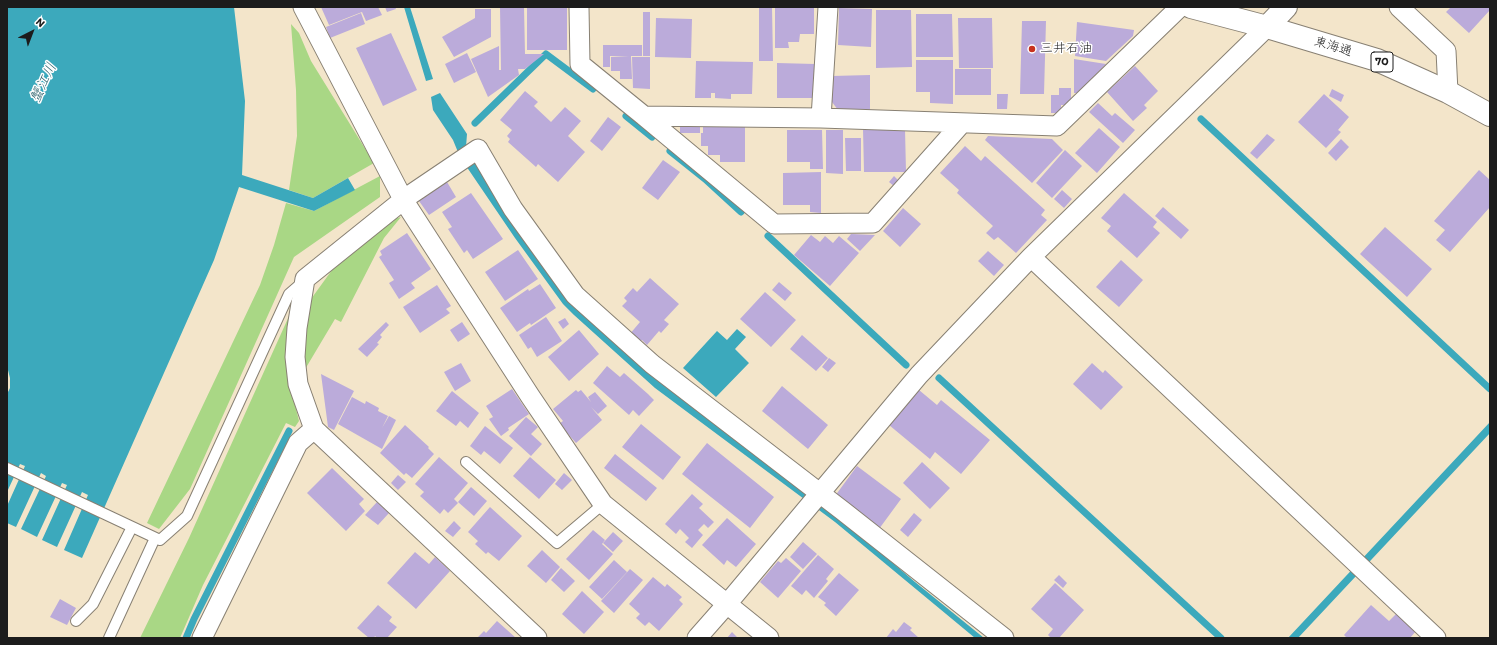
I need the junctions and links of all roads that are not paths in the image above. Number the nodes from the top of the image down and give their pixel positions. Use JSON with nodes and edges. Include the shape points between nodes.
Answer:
{"nodes":[{"id":1,"x":303,"y":7,"type":"edge"},
{"id":2,"x":579,"y":7,"type":"edge"},
{"id":3,"x":828,"y":7,"type":"edge"},
{"id":4,"x":1180,"y":7,"type":"edge"},
{"id":5,"x":1191,"y":7,"type":"edge"},
{"id":6,"x":1286,"y":7,"type":"edge"},
{"id":7,"x":1400,"y":7,"type":"edge"},
{"id":8,"x":1267,"y":27,"type":"junction"},
{"id":9,"x":1448,"y":92,"type":"junction"},
{"id":10,"x":644,"y":116,"type":"junction"},
{"id":11,"x":1490,"y":116,"type":"edge"},
{"id":12,"x":821,"y":118,"type":"junction"},
{"id":13,"x":962,"y":123,"type":"junction"},
{"id":14,"x":404,"y":201,"type":"junction"},
{"id":15,"x":1031,"y":257,"type":"junction"},
{"id":16,"x":305,"y":279,"type":"junction"},
{"id":17,"x":314,"y":428,"type":"junction"},
{"id":18,"x":466,"y":462,"type":"dead end"},
{"id":19,"x":7,"y":468,"type":"edge"},
{"id":20,"x":820,"y":493,"type":"junction"},
{"id":21,"x":604,"y":504,"type":"junction"},
{"id":22,"x":132,"y":527,"type":"junction"},
{"id":23,"x":155,"y":538,"type":"junction"},
{"id":24,"x":727,"y":604,"type":"junction"},
{"id":25,"x":76,"y":621,"type":"dead end"},
{"id":26,"x":109,"y":638,"type":"edge"},
{"id":27,"x":202,"y":638,"type":"edge"},
{"id":28,"x":537,"y":638,"type":"edge"},
{"id":29,"x":697,"y":638,"type":"edge"},
{"id":30,"x":769,"y":638,"type":"edge"},
{"id":31,"x":1004,"y":638,"type":"edge"},
{"id":32,"x":1436,"y":638,"type":"edge"}],
"edges":[{"from":1,"to":14,"type":"street"},
{"from":2,"to":10,"type":"street","via":[[580,64]]},
{"from":3,"to":12,"type":"street"},
{"from":4,"to":13,"type":"street","via":[[1056,126]]},
{"from":5,"to":8,"type":"main road","name":"東海通","number":"70"},
{"from":6,"to":8,"type":"main road"},
{"from":7,"to":9,"type":"street","via":[[1446,51]]},
{"from":8,"to":9,"type":"main road","name":"東海通","number":"70","via":[[1377,60]]},
{"from":8,"to":15,"type":"street"},
{"from":9,"to":11,"type":"main road","name":"東海通","number":"70"},
{"from":10,"to":12,"type":"street"},
{"from":10,"to":13,"type":"street","via":[[774,224],[873,223]]},
{"from":12,"to":13,"type":"street"},
{"from":14,"to":16,"type":"street"},
{"from":14,"to":20,"type":"street","via":[[478,149],[513,209],[575,295],[652,364]]},
{"from":14,"to":21,"type":"street","via":[[530,396]]},
{"from":15,"to":20,"type":"street","via":[[918,375]]},
{"from":15,"to":32,"type":"street"},
{"from":16,"to":17,"type":"street","via":[[295,357],[298,384]]},
{"from":16,"to":23,"type":"lane","via":[[289,294],[187,516],[160,540]]},
{"from":17,"to":27,"type":"street","via":[[298,443]]},
{"from":17,"to":28,"type":"street"},
{"from":18,"to":21,"type":"lane","via":[[557,543]]},
{"from":19,"to":22,"type":"lane"},
{"from":20,"to":24,"type":"street"},
{"from":20,"to":31,"type":"street"},
{"from":21,"to":24,"type":"street"},
{"from":22,"to":23,"type":"lane"},
{"from":22,"to":25,"type":"lane","via":[[93,604]]},
{"from":23,"to":26,"type":"lane"},
{"from":24,"to":29,"type":"street"},
{"from":24,"to":30,"type":"street"}]}
